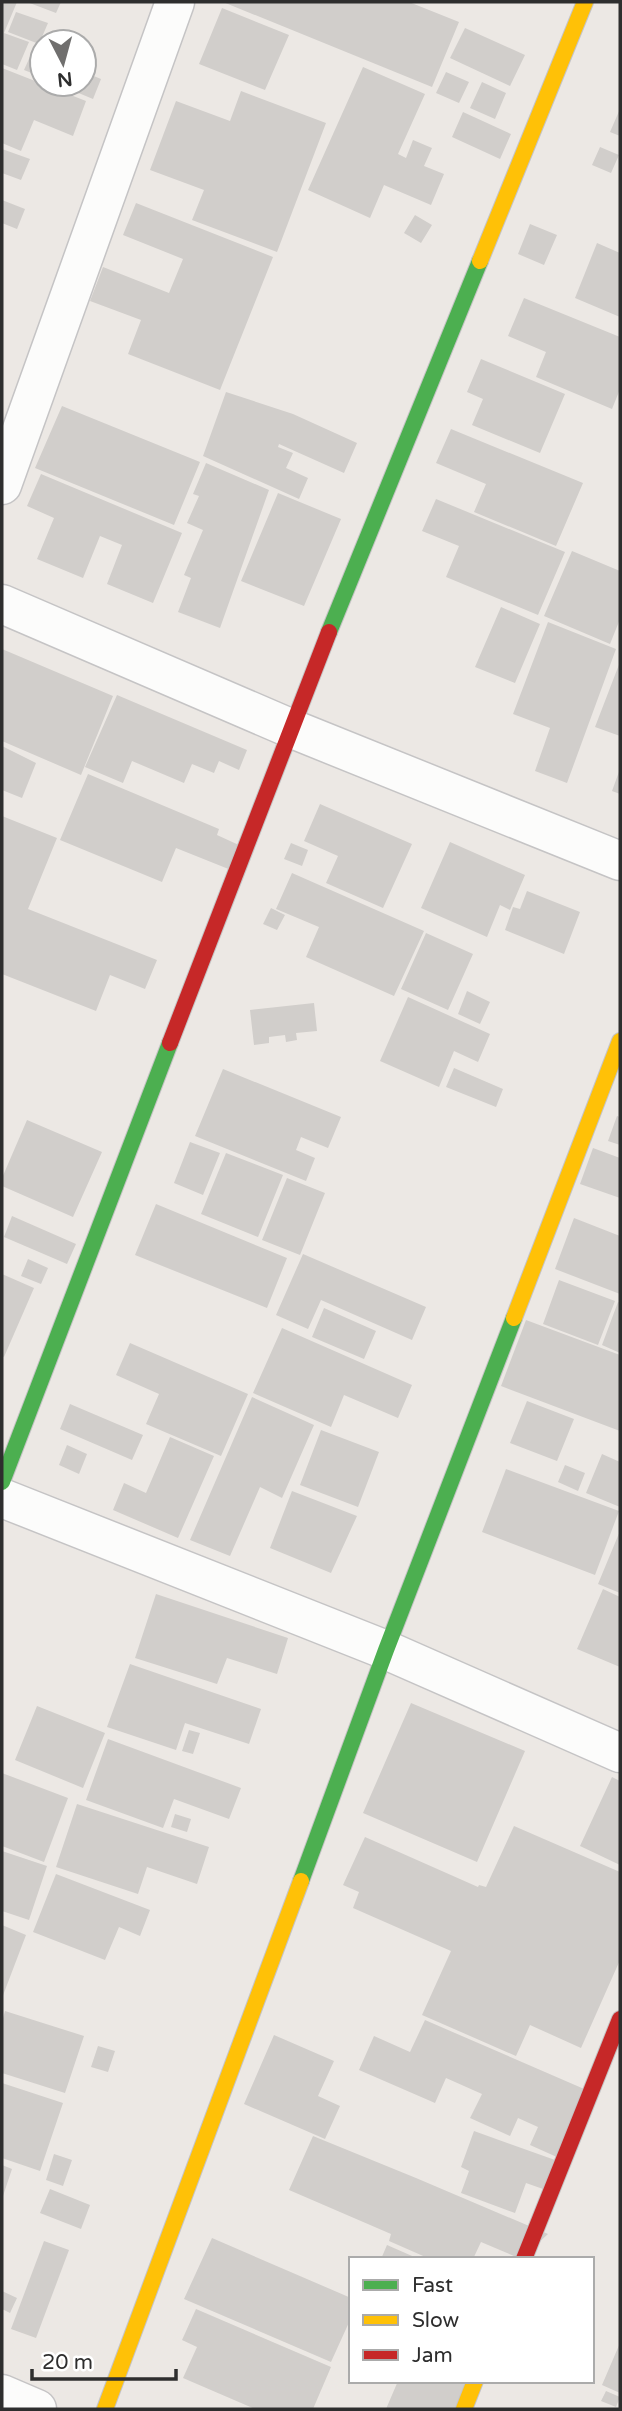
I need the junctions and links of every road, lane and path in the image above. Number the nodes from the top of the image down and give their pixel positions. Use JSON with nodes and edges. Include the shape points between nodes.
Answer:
{"nodes":[{"id":1,"x":175,"y":2,"type":"edge"},
{"id":2,"x":585,"y":2,"type":"edge"},
{"id":3,"x":2,"y":485,"type":"edge"},
{"id":4,"x":2,"y":604,"type":"edge"},
{"id":5,"x":290,"y":728,"type":"junction"},
{"id":6,"x":620,"y":861,"type":"edge"},
{"id":7,"x":620,"y":1041,"type":"edge"},
{"id":8,"x":2,"y":1482,"type":"edge"},
{"id":9,"x":2,"y":1498,"type":"edge"},
{"id":10,"x":386,"y":1650,"type":"junction"},
{"id":11,"x":620,"y":1753,"type":"edge"},
{"id":12,"x":620,"y":2019,"type":"edge"},
{"id":13,"x":525,"y":2257,"type":"edge"},
{"id":14,"x":474,"y":2383,"type":"edge"},
{"id":15,"x":2,"y":2394,"type":"edge"},
{"id":16,"x":37,"y":2409,"type":"edge"},
{"id":17,"x":105,"y":2409,"type":"edge"},
{"id":18,"x":464,"y":2409,"type":"edge"}],
"edges":[{"from":1,"to":3,"type":"street"},
{"from":2,"to":5,"type":"street"},
{"from":4,"to":5,"type":"street"},
{"from":5,"to":6,"type":"street"},
{"from":5,"to":8,"type":"street"},
{"from":7,"to":10,"type":"street"},
{"from":9,"to":10,"type":"street"},
{"from":10,"to":11,"type":"street"},
{"from":10,"to":17,"type":"street"},
{"from":12,"to":13,"type":"street"},
{"from":14,"to":18,"type":"street"},
{"from":15,"to":16,"type":"street"}]}
